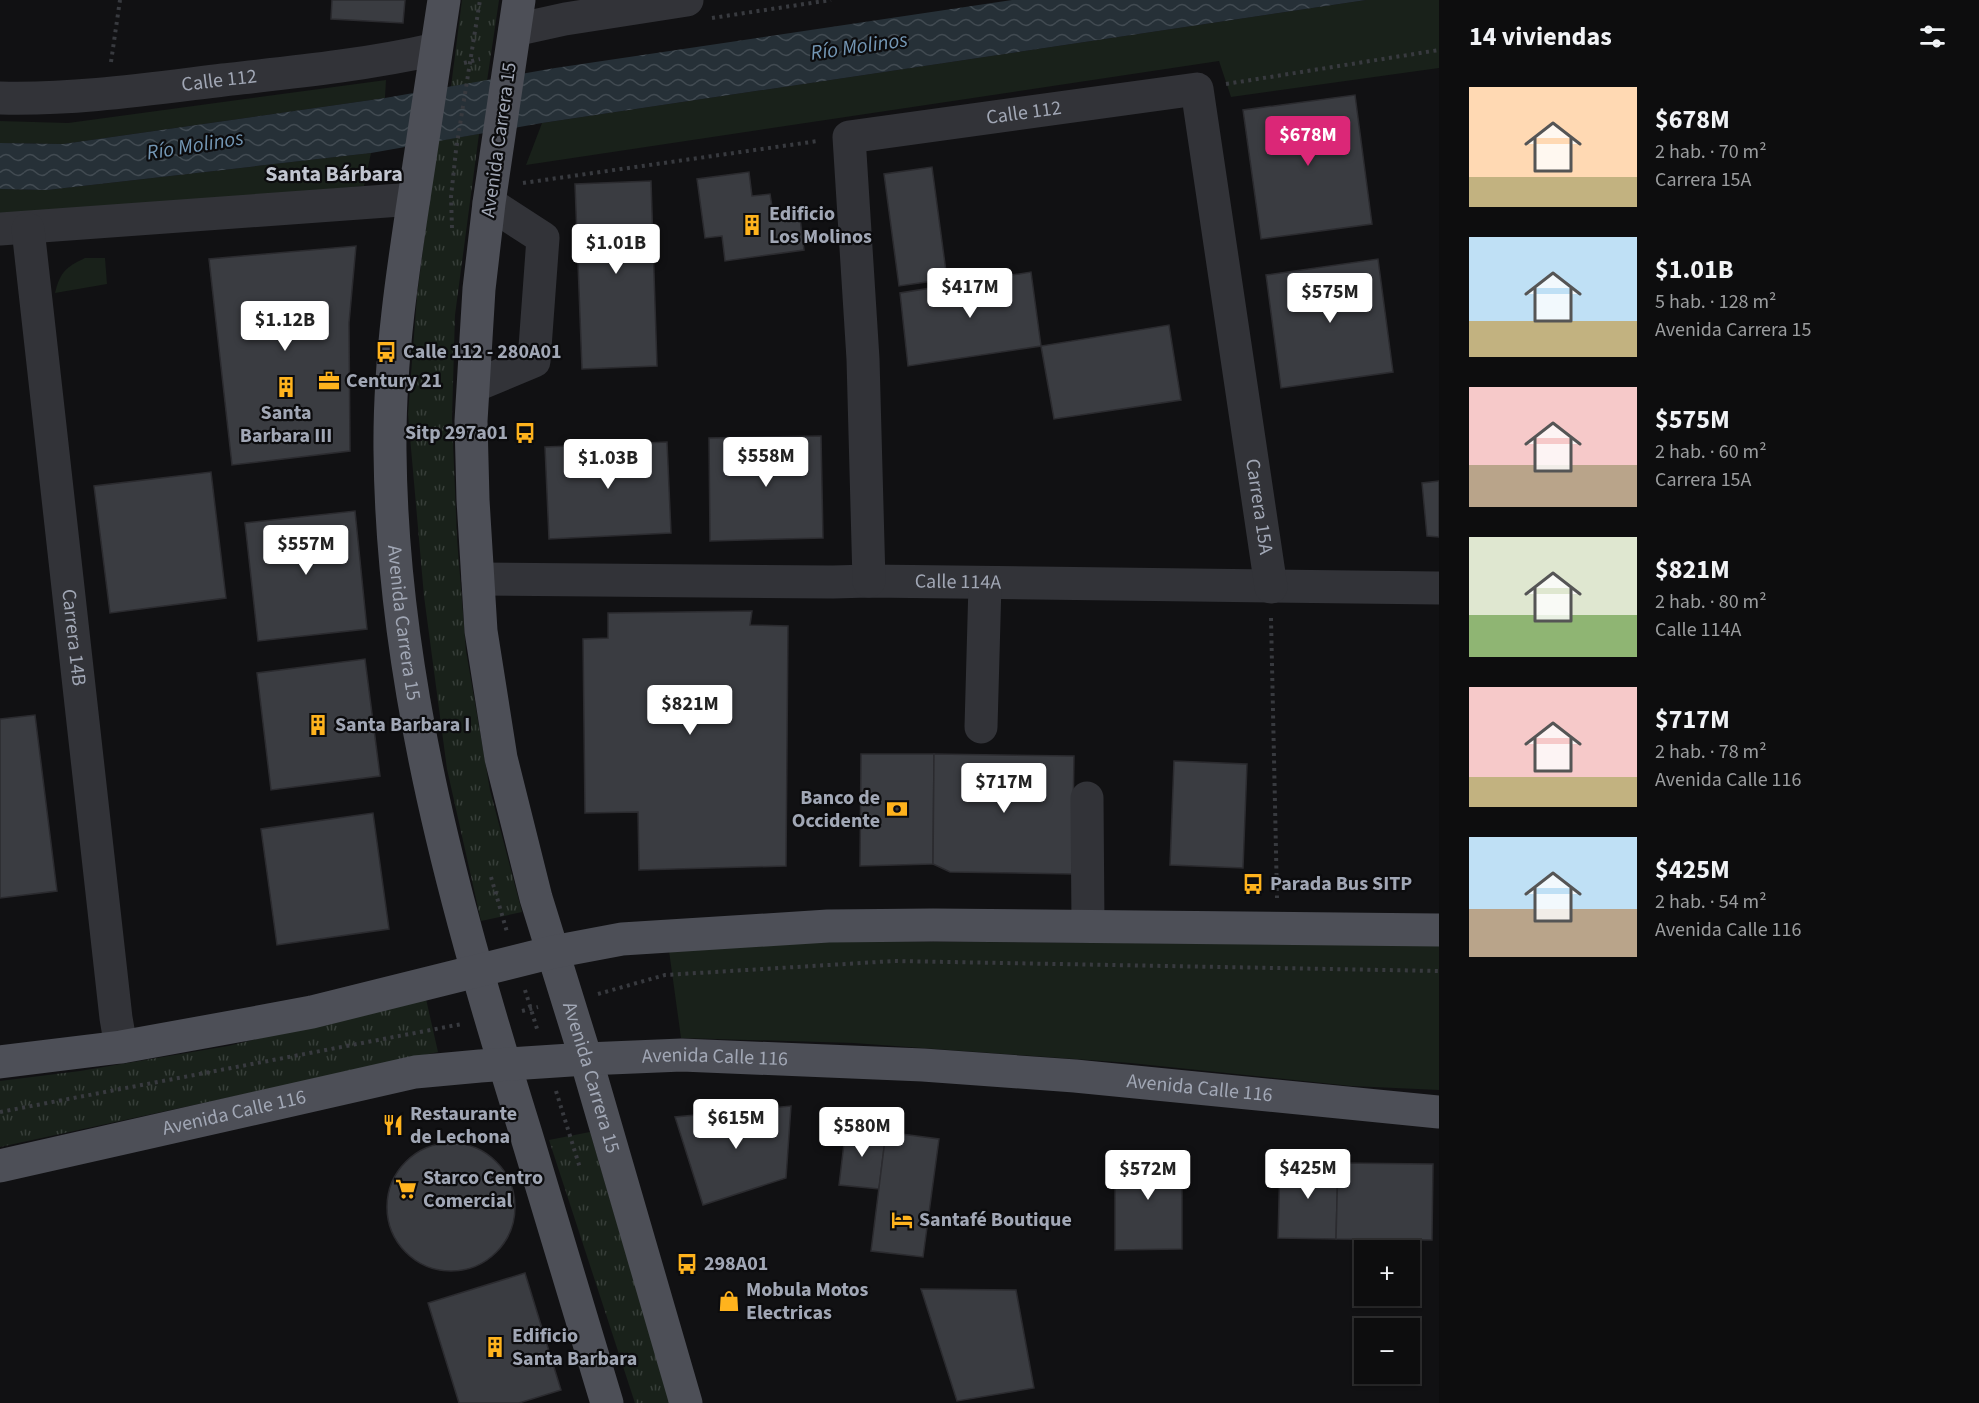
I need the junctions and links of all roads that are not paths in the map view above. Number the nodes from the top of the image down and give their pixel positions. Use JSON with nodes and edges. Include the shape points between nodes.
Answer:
{"nodes":[{"id":1,"x":444,"y":0,"type":"edge"},
{"id":2,"x":687,"y":0,"type":"edge"},
{"id":3,"x":517,"y":15,"type":"edge"},
{"id":4,"x":436,"y":49,"type":"junction"},
{"id":5,"x":1197,"y":88,"type":"joint"},
{"id":6,"x":0,"y":98,"type":"edge"},
{"id":7,"x":491,"y":186,"type":"junction"},
{"id":8,"x":415,"y":189,"type":"junction"},
{"id":9,"x":14,"y":229,"type":"edge"},
{"id":10,"x":474,"y":386,"type":"junction"},
{"id":11,"x":478,"y":579,"type":"junction"},
{"id":12,"x":869,"y":581,"type":"junction"},
{"id":13,"x":985,"y":584,"type":"junction"},
{"id":14,"x":1271,"y":586,"type":"junction"},
{"id":15,"x":1439,"y":588,"type":"edge"},
{"id":16,"x":981,"y":727,"type":"dead end"},
{"id":17,"x":1087,"y":798,"type":"dead end"},
{"id":18,"x":1088,"y":926,"type":"junction"},
{"id":19,"x":1439,"y":930,"type":"edge"},
{"id":20,"x":553,"y":952,"type":"junction"},
{"id":21,"x":477,"y":971,"type":"junction"},
{"id":22,"x":121,"y":1047,"type":"junction"},
{"id":23,"x":586,"y":1059,"type":"junction"},
{"id":24,"x":0,"y":1062,"type":"edge"},
{"id":25,"x":504,"y":1064,"type":"junction"},
{"id":26,"x":1439,"y":1112,"type":"edge"},
{"id":27,"x":0,"y":1166,"type":"edge"},
{"id":28,"x":608,"y":1403,"type":"edge"},
{"id":29,"x":686,"y":1403,"type":"edge"}],
"edges":[{"from":1,"to":4,"type":"main road","name":"Avenida Carrera 15"},
{"from":2,"to":3,"type":"street","via":[[587,16]]},
{"from":3,"to":7,"type":"main road","name":"Avenida Carrera 15"},
{"from":4,"to":6,"type":"street","name":"Calle 112","via":[[351,65],[106,94]]},
{"from":4,"to":8,"type":"main road","name":"Avenida Carrera 15"},
{"from":5,"to":12,"type":"street","name":"Calle 112","via":[[849,137],[863,359]]},
{"from":5,"to":14,"type":"street","name":"Carrera 15A"},
{"from":7,"to":10,"type":"main road","name":"Avenida Carrera 15","via":[[479,289]]},
{"from":7,"to":10,"type":"street","via":[[543,238],[534,361]]},
{"from":8,"to":9,"type":"street"},
{"from":8,"to":21,"type":"main road","name":"Avenida Carrera 15","via":[[392,384],[392,505],[400,605],[417,723]]},
{"from":9,"to":22,"type":"street","name":"Carrera 14B"},
{"from":10,"to":11,"type":"main road","name":"Avenida Carrera 15","via":[[471,422]]},
{"from":11,"to":12,"type":"street","name":"Calle 114A"},
{"from":11,"to":20,"type":"main road","name":"Avenida Carrera 15","via":[[481,631],[501,758]]},
{"from":12,"to":13,"type":"street","name":"Calle 114A"},
{"from":13,"to":14,"type":"street","name":"Calle 114A"},
{"from":13,"to":16,"type":"street"},
{"from":14,"to":15,"type":"street","name":"Calle 114A"},
{"from":17,"to":18,"type":"street"},
{"from":18,"to":19,"type":"main road"},
{"from":18,"to":20,"type":"main road","via":[[828,926],[622,939]]},
{"from":20,"to":21,"type":"main road"},
{"from":20,"to":23,"type":"main road","name":"Avenida Carrera 15"},
{"from":21,"to":22,"type":"main road","via":[[301,1014]]},
{"from":21,"to":25,"type":"main road","name":"Avenida Carrera 15"},
{"from":22,"to":24,"type":"main road"},
{"from":23,"to":25,"type":"main road","name":"Avenida Calle 116"},
{"from":23,"to":26,"type":"main road","name":"Avenida Calle 116","via":[[682,1055],[923,1065]]},
{"from":23,"to":29,"type":"main road","name":"Avenida Carrera 15"},
{"from":25,"to":27,"type":"main road","name":"Avenida Calle 116","via":[[414,1072]]},
{"from":25,"to":28,"type":"main road","name":"Avenida Carrera 15"}]}
